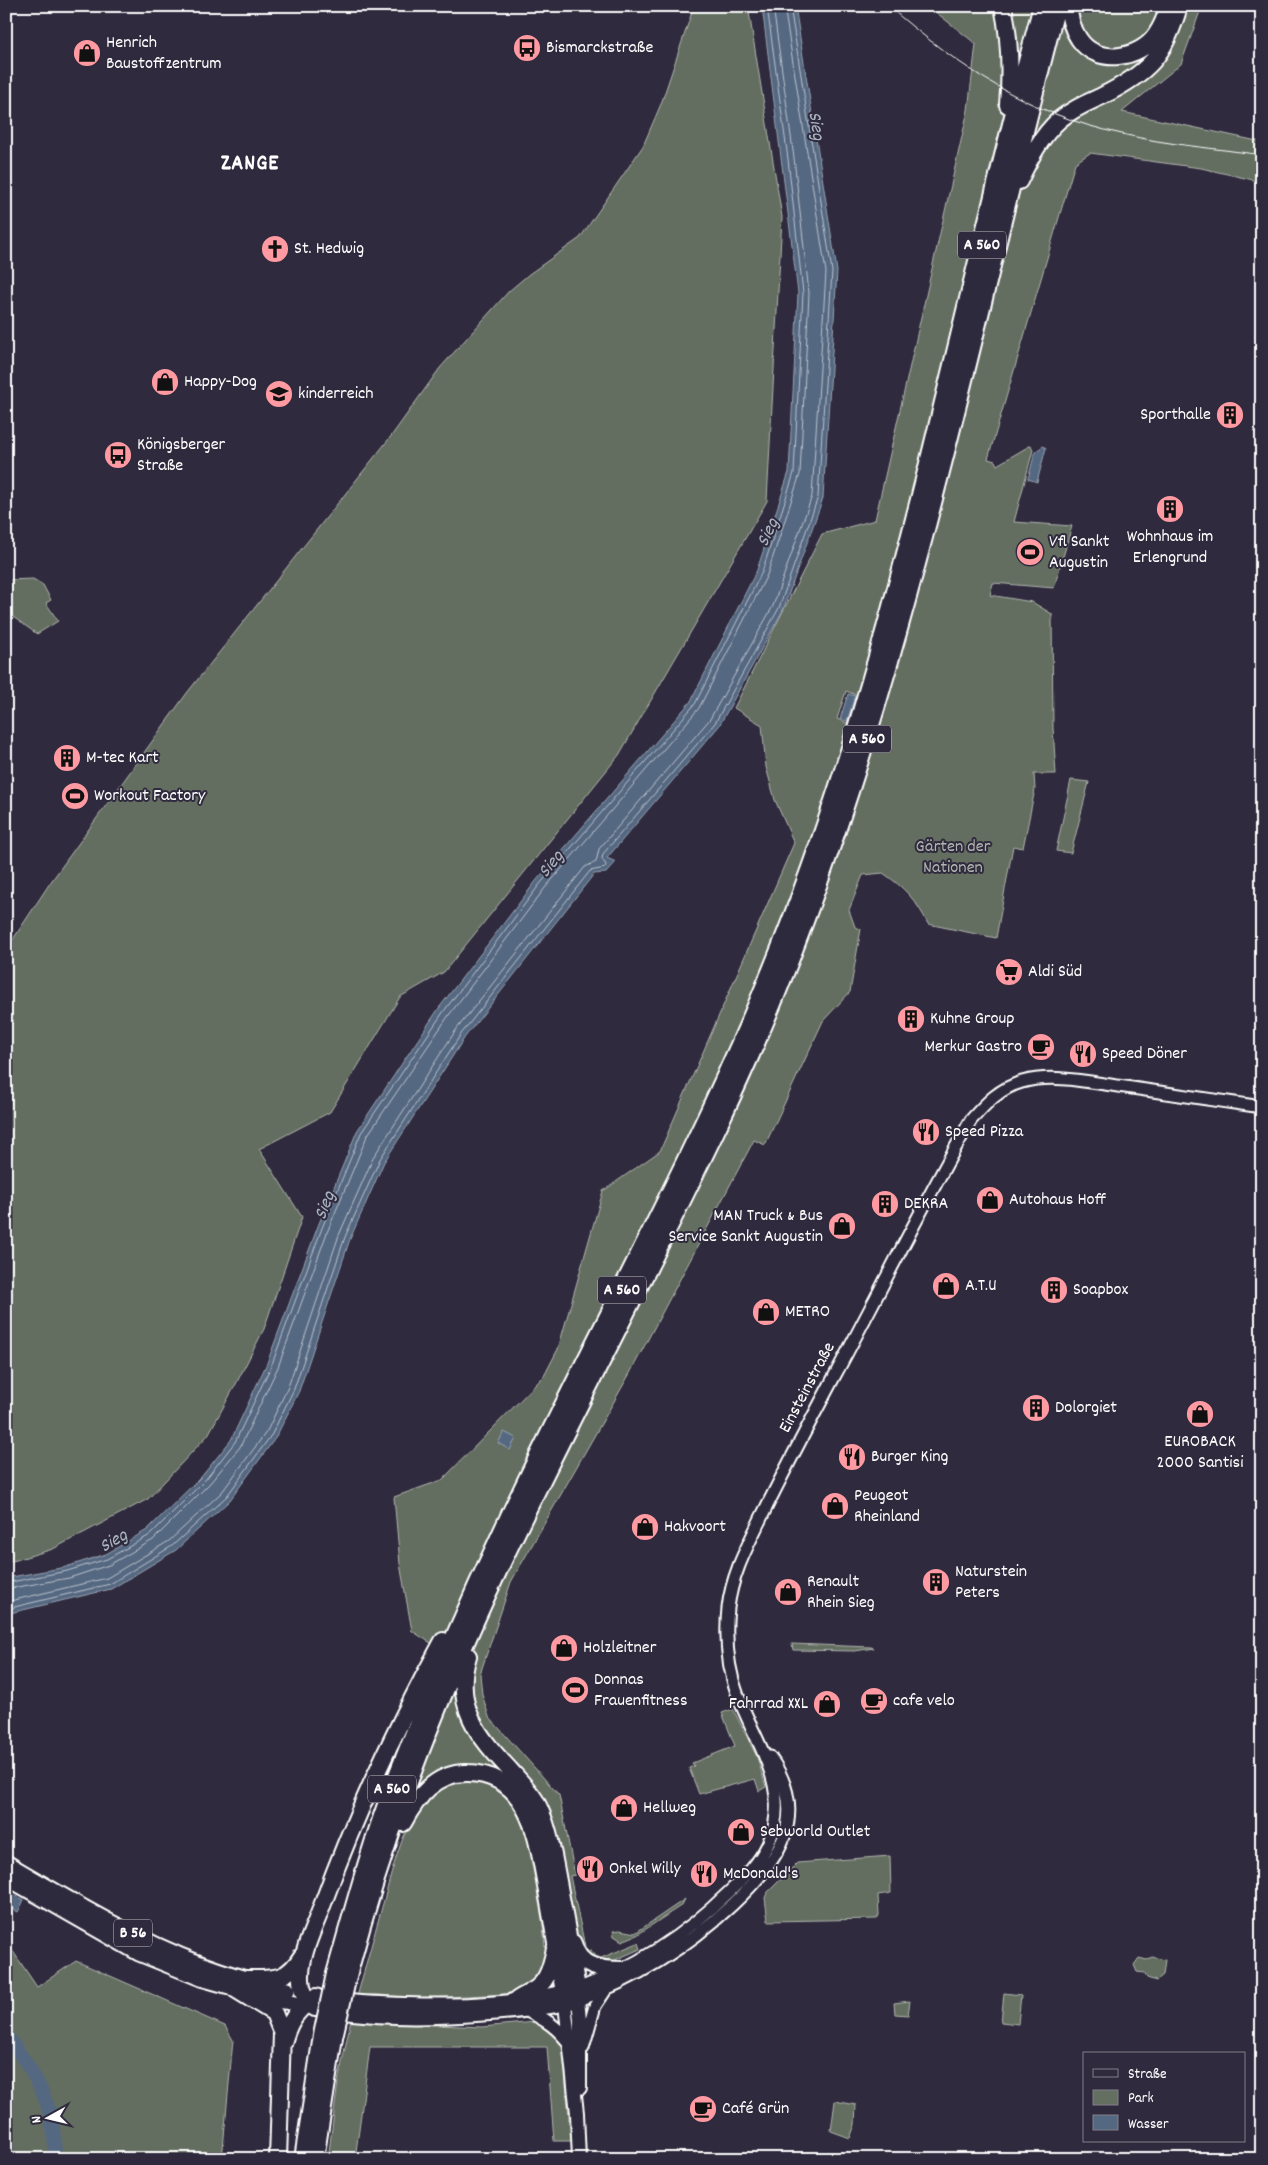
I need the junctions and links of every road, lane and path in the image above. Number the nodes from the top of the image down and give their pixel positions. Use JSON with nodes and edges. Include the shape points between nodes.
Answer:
{"nodes":[{"id":1,"x":1003,"y":6,"type":"edge"},
{"id":2,"x":1042,"y":6,"type":"edge"},
{"id":3,"x":1057,"y":6,"type":"edge"},
{"id":4,"x":1068,"y":6,"type":"edge"},
{"id":5,"x":1169,"y":6,"type":"edge"},
{"id":6,"x":1179,"y":6,"type":"edge"},
{"id":7,"x":1001,"y":162,"type":"junction"},
{"id":8,"x":1004,"y":215,"type":"junction"},
{"id":9,"x":1262,"y":1107,"type":"edge"},
{"id":10,"x":493,"y":1552,"type":"junction"},
{"id":11,"x":484,"y":1604,"type":"junction"},
{"id":12,"x":763,"y":1748,"type":"junction"},
{"id":13,"x":6,"y":1863,"type":"edge"},
{"id":14,"x":380,"y":1864,"type":"junction"},
{"id":15,"x":6,"y":1877,"type":"edge"},
{"id":16,"x":564,"y":1914,"type":"junction"},
{"id":17,"x":556,"y":1942,"type":"junction"},
{"id":18,"x":306,"y":1947,"type":"junction"},
{"id":19,"x":623,"y":1970,"type":"junction"},
{"id":20,"x":342,"y":1975,"type":"junction"},
{"id":21,"x":241,"y":1984,"type":"junction"},
{"id":22,"x":604,"y":1991,"type":"junction"},
{"id":23,"x":285,"y":1995,"type":"joint"},
{"id":24,"x":571,"y":1996,"type":"junction"},
{"id":25,"x":309,"y":2001,"type":"junction"},
{"id":26,"x":514,"y":2002,"type":"junction"},
{"id":27,"x":528,"y":2011,"type":"junction"},
{"id":28,"x":328,"y":2036,"type":"junction"},
{"id":29,"x":570,"y":2044,"type":"junction"},
{"id":30,"x":283,"y":2045,"type":"junction"},
{"id":31,"x":581,"y":2054,"type":"junction"},
{"id":32,"x":577,"y":2113,"type":"junction"},
{"id":33,"x":278,"y":2159,"type":"edge"},
{"id":34,"x":303,"y":2159,"type":"edge"},
{"id":35,"x":315,"y":2159,"type":"edge"},
{"id":36,"x":579,"y":2159,"type":"edge"}],
"edges":[{"from":1,"to":7,"type":"highway","via":[[1010,79]]},
{"from":2,"to":7,"type":"highway","number":"A 560"},
{"from":3,"to":8,"type":"highway","number":"A 560"},
{"from":4,"to":5,"type":"highway","via":[[1071,24],[1090,50],[1104,56],[1122,56],[1141,48],[1156,36]]},
{"from":6,"to":8,"type":"highway","via":[[1172,31],[1152,64],[1132,80],[1073,110],[1046,134]]},
{"from":7,"to":10,"type":"highway","number":"A 560","via":[[887,626],[838,789],[806,881],[737,1050],[651,1233]]},
{"from":8,"to":11,"type":"highway","number":"A 560","via":[[891,663],[838,833],[777,993],[740,1077]]},
{"from":9,"to":12,"type":"street","name":"Einsteinstraße","via":[[1075,1080],[1041,1079],[1006,1087],[986,1102],[971,1120],[795,1450],[735,1572],[728,1611],[729,1660],[739,1698]]},
{"from":10,"to":18,"type":"highway","via":[[388,1748],[332,1877]]},
{"from":10,"to":20,"type":"highway","number":"A 560","via":[[396,1777],[362,1879]]},
{"from":11,"to":14,"type":"highway","number":"A 560","via":[[408,1783]]},
{"from":11,"to":16,"type":"highway","via":[[465,1671],[467,1710],[477,1732],[529,1790],[539,1808],[549,1837]]},
{"from":12,"to":19,"type":"street","name":"Einsteinstraße","via":[[775,1789],[776,1814],[770,1840],[757,1863],[684,1932]]},
{"from":12,"to":22,"type":"street","name":"Einsteinstraße","via":[[782,1776],[788,1801],[786,1831],[770,1867],[691,1941],[652,1967]]},
{"from":13,"to":21,"type":"highway","number":"B 56","via":[[129,1932]]},
{"from":14,"to":17,"type":"highway","via":[[412,1807],[426,1789],[453,1775],[478,1773],[490,1776],[513,1790],[530,1820],[539,1849]]},
{"from":14,"to":20,"type":"highway","number":"A 560"},
{"from":15,"to":21,"type":"highway","number":"B 56","via":[[131,1949],[174,1968]]},
{"from":16,"to":19,"type":"highway","via":[[574,1948],[585,1962],[602,1970]]},
{"from":16,"to":24,"type":"highway"},
{"from":17,"to":24,"type":"highway"},
{"from":17,"to":26,"type":"highway","via":[[544,1981]]},
{"from":18,"to":21,"type":"highway","via":[[289,1973]]},
{"from":18,"to":25,"type":"highway","via":[[301,1979]]},
{"from":19,"to":24,"type":"street","name":"Einsteinstraße"},
{"from":20,"to":28,"type":"highway","number":"A 560","bridge":true},
{"from":21,"to":23,"type":"highway","number":"B 56"},
{"from":21,"to":30,"type":"highway","via":[[274,2013]]},
{"from":22,"to":24,"type":"street","name":"Einsteinstraße"},
{"from":22,"to":31,"type":"street","via":[[595,2006]]},
{"from":23,"to":25,"type":"main road","number":"B 56"},
{"from":24,"to":26,"type":"main road","number":"B 56"},
{"from":24,"to":27,"type":"main road","number":"B 56"},
{"from":24,"to":29,"type":"main road"},
{"from":24,"to":31,"type":"main road"},
{"from":25,"to":26,"type":"main road","number":"B 56","via":[[436,2006]]},
{"from":25,"to":27,"type":"main road","number":"B 56","via":[[354,2015],[407,2018]]},
{"from":25,"to":30,"type":"highway","via":[[290,2021]]},
{"from":27,"to":29,"type":"main road","via":[[549,2021]]},
{"from":28,"to":34,"type":"highway","number":"A 560"},
{"from":28,"to":35,"type":"highway","number":"A 560"},
{"from":29,"to":32,"type":"main road"},
{"from":30,"to":33,"type":"highway"},
{"from":31,"to":32,"type":"main road"},
{"from":32,"to":36,"type":"main road"}]}
